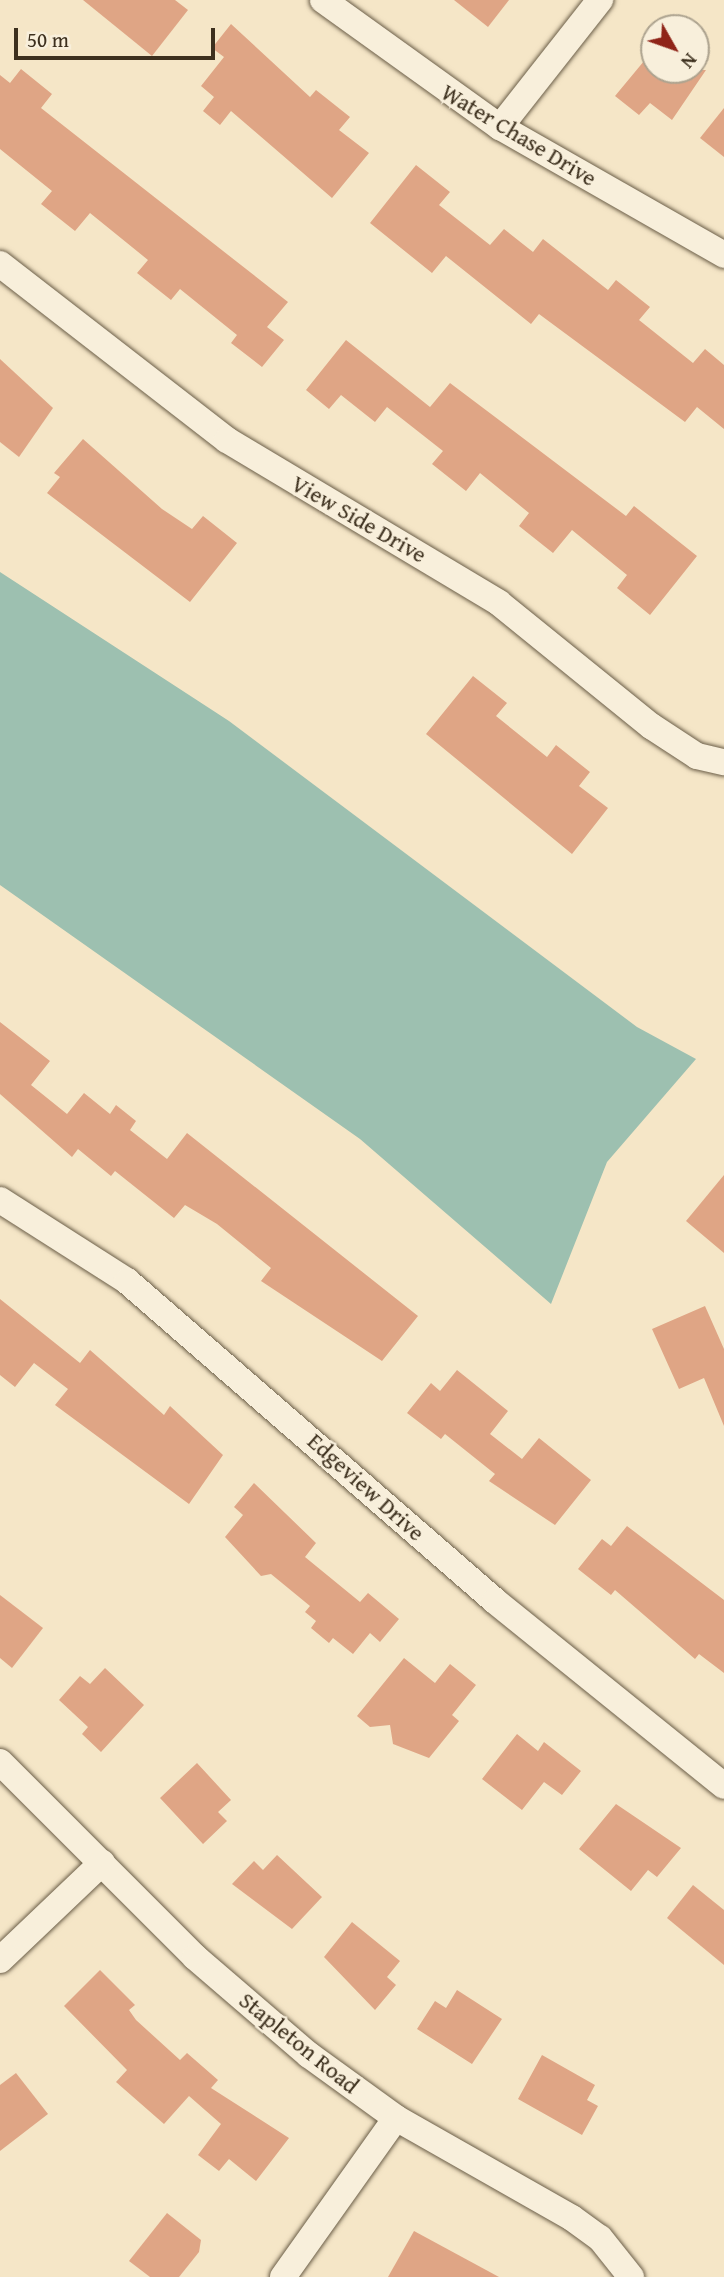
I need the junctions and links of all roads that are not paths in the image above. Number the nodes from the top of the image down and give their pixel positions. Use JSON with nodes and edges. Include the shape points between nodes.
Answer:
{"nodes":[{"id":1,"x":323,"y":0,"type":"edge"},
{"id":2,"x":600,"y":0,"type":"edge"},
{"id":3,"x":500,"y":127,"type":"junction"},
{"id":4,"x":724,"y":255,"type":"edge"},
{"id":5,"x":0,"y":264,"type":"edge"},
{"id":6,"x":724,"y":762,"type":"edge"},
{"id":7,"x":0,"y":1199,"type":"edge"},
{"id":8,"x":0,"y":1762,"type":"edge"},
{"id":9,"x":724,"y":1786,"type":"edge"},
{"id":10,"x":102,"y":1863,"type":"junction"},
{"id":11,"x":0,"y":1960,"type":"edge"},
{"id":12,"x":396,"y":2118,"type":"junction"},
{"id":13,"x":283,"y":2277,"type":"edge"},
{"id":14,"x":631,"y":2277,"type":"edge"}],
"edges":[{"from":1,"to":3,"type":"street","name":"Water Chase Drive"},
{"from":2,"to":3,"type":"street"},
{"from":3,"to":4,"type":"street","name":"Water Chase Drive"},
{"from":5,"to":6,"type":"street","name":"View Side Drive","via":[[216,432],[488,597],[651,726],[697,756]]},
{"from":7,"to":9,"type":"street","name":"Edgeview Drive","via":[[127,1282],[495,1601]]},
{"from":8,"to":10,"type":"street","name":"Stapleton Road"},
{"from":10,"to":11,"type":"street"},
{"from":10,"to":12,"type":"street","name":"Stapleton Road","via":[[255,2010]]},
{"from":12,"to":13,"type":"street"},
{"from":12,"to":14,"type":"street","name":"Stapleton Road","via":[[572,2218],[600,2238]]}]}
